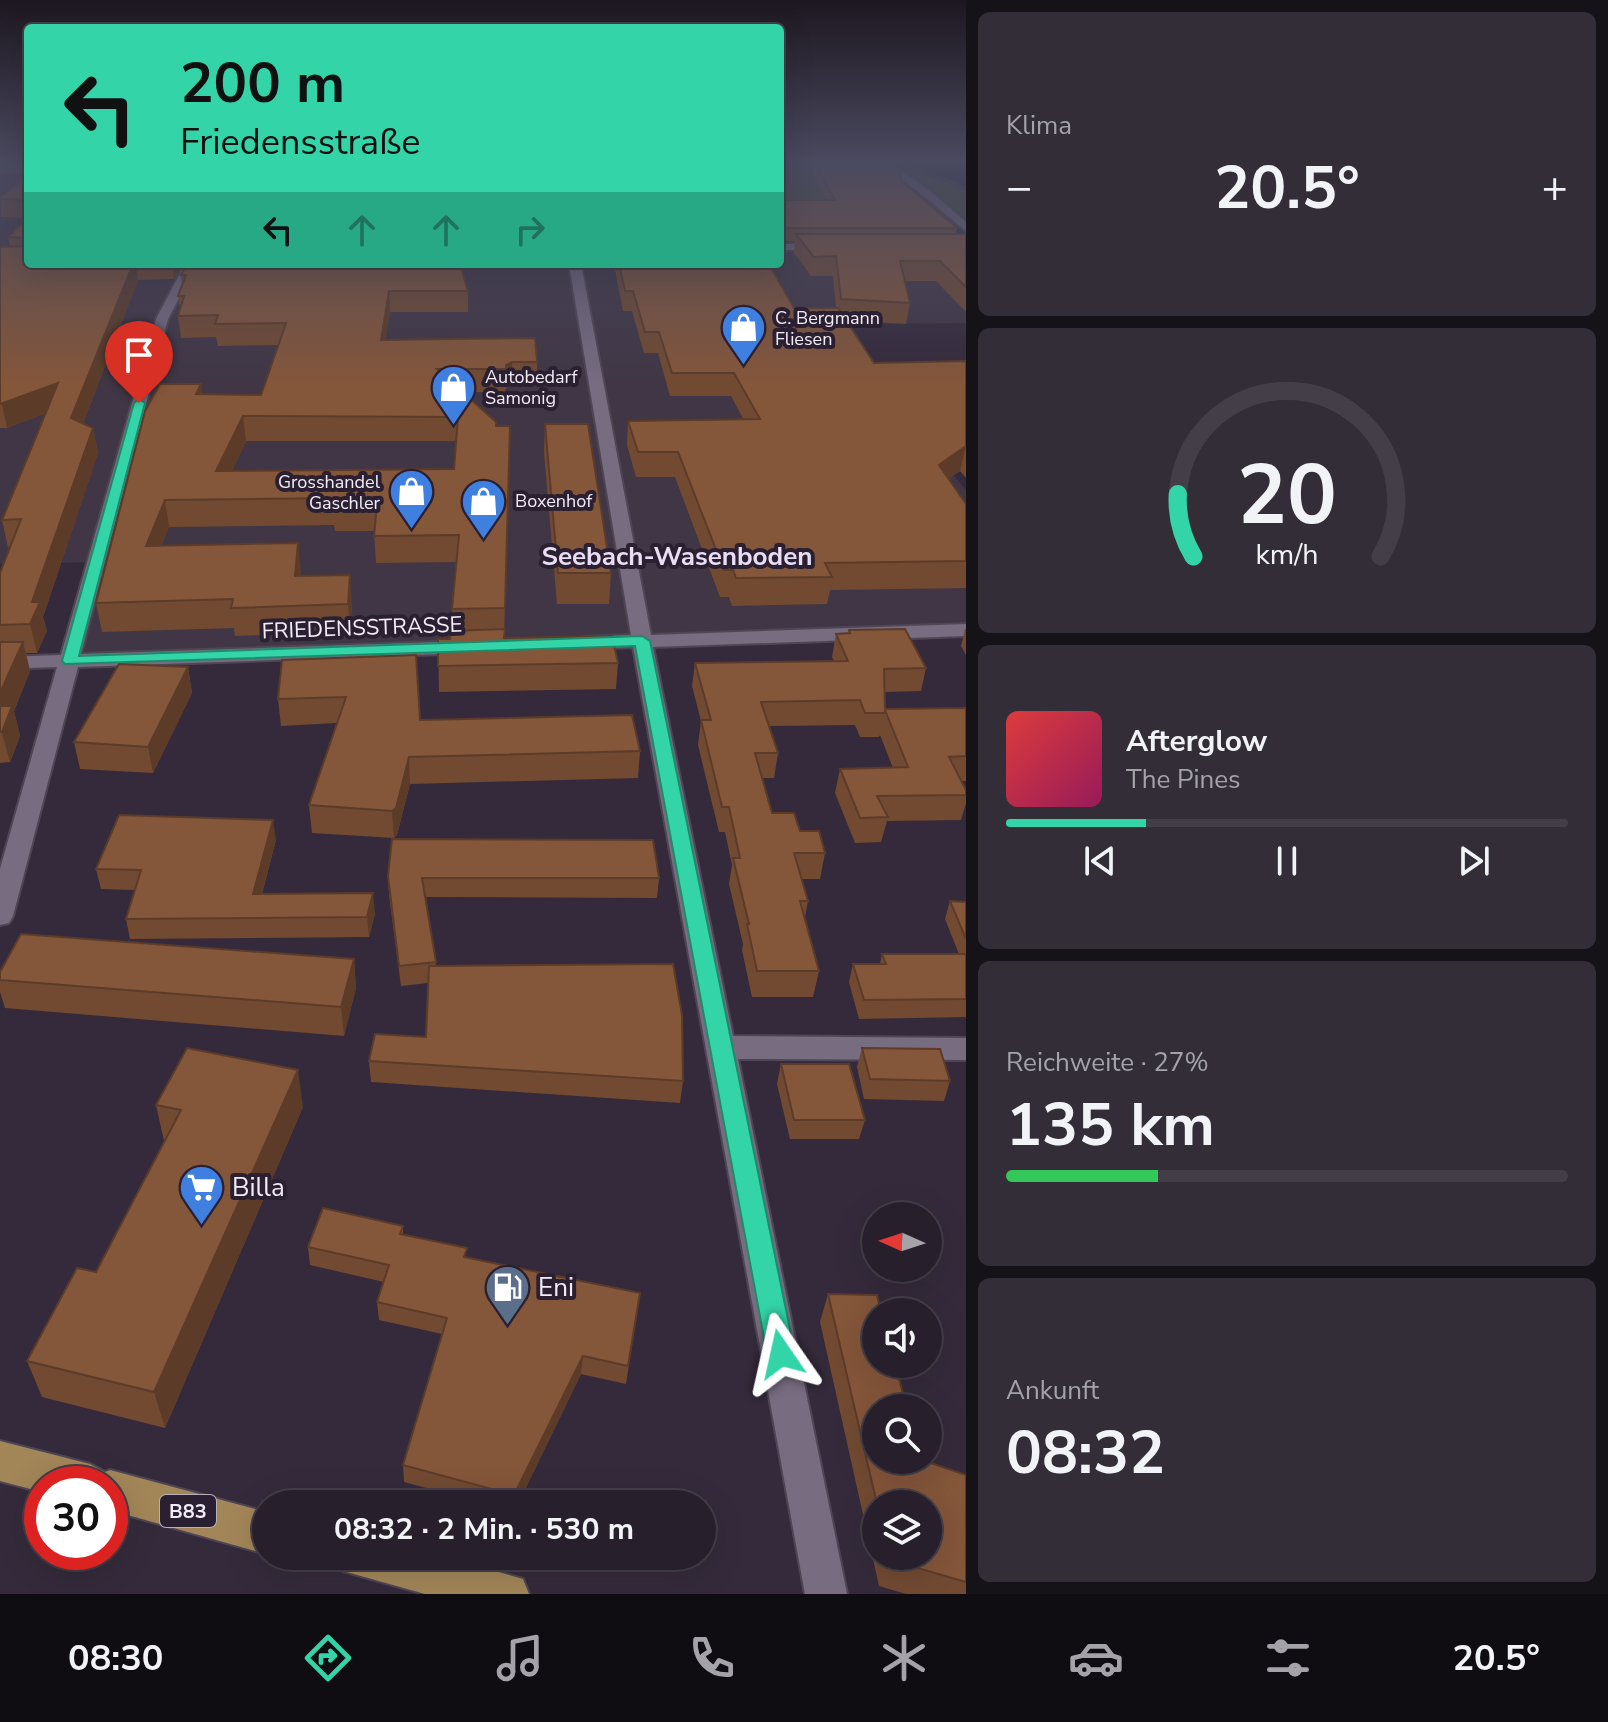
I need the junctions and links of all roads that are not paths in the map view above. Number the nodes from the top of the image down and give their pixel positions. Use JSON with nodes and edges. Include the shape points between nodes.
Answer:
{"nodes":[{"id":1,"x":784,"y":247,"type":"edge"},
{"id":2,"x":842,"y":247,"type":"edge"},
{"id":3,"x":189,"y":268,"type":"edge"},
{"id":4,"x":576,"y":268,"type":"edge"},
{"id":5,"x":966,"y":630,"type":"edge"},
{"id":6,"x":642,"y":641,"type":"junction"},
{"id":7,"x":556,"y":644,"type":"edge"},
{"id":8,"x":484,"y":646,"type":"edge"},
{"id":9,"x":70,"y":661,"type":"junction"},
{"id":10,"x":0,"y":663,"type":"edge"},
{"id":11,"x":0,"y":916,"type":"edge"},
{"id":12,"x":723,"y":1047,"type":"junction"},
{"id":13,"x":966,"y":1049,"type":"edge"},
{"id":14,"x":0,"y":1461,"type":"edge"},
{"id":15,"x":24,"y":1467,"type":"edge"},
{"id":16,"x":128,"y":1495,"type":"edge"},
{"id":17,"x":252,"y":1529,"type":"edge"},
{"id":18,"x":413,"y":1570,"type":"edge"},
{"id":19,"x":508,"y":1594,"type":"edge"},
{"id":20,"x":826,"y":1594,"type":"edge"}],
"edges":[{"from":1,"to":2,"type":"street"},
{"from":3,"to":9,"type":"street","via":[[162,319]]},
{"from":4,"to":6,"type":"street"},
{"from":5,"to":6,"type":"street"},
{"from":6,"to":7,"type":"street"},
{"from":6,"to":12,"type":"street"},
{"from":8,"to":9,"type":"street","name":"FRIEDENSSTRASSE"},
{"from":9,"to":10,"type":"street","name":"FRIEDENSSTRASSE"},
{"from":9,"to":11,"type":"street"},
{"from":12,"to":13,"type":"street"},
{"from":12,"to":20,"type":"street"},
{"from":14,"to":15,"type":"main road"},
{"from":16,"to":17,"type":"main road","number":"B83"},
{"from":18,"to":19,"type":"main road"}]}
